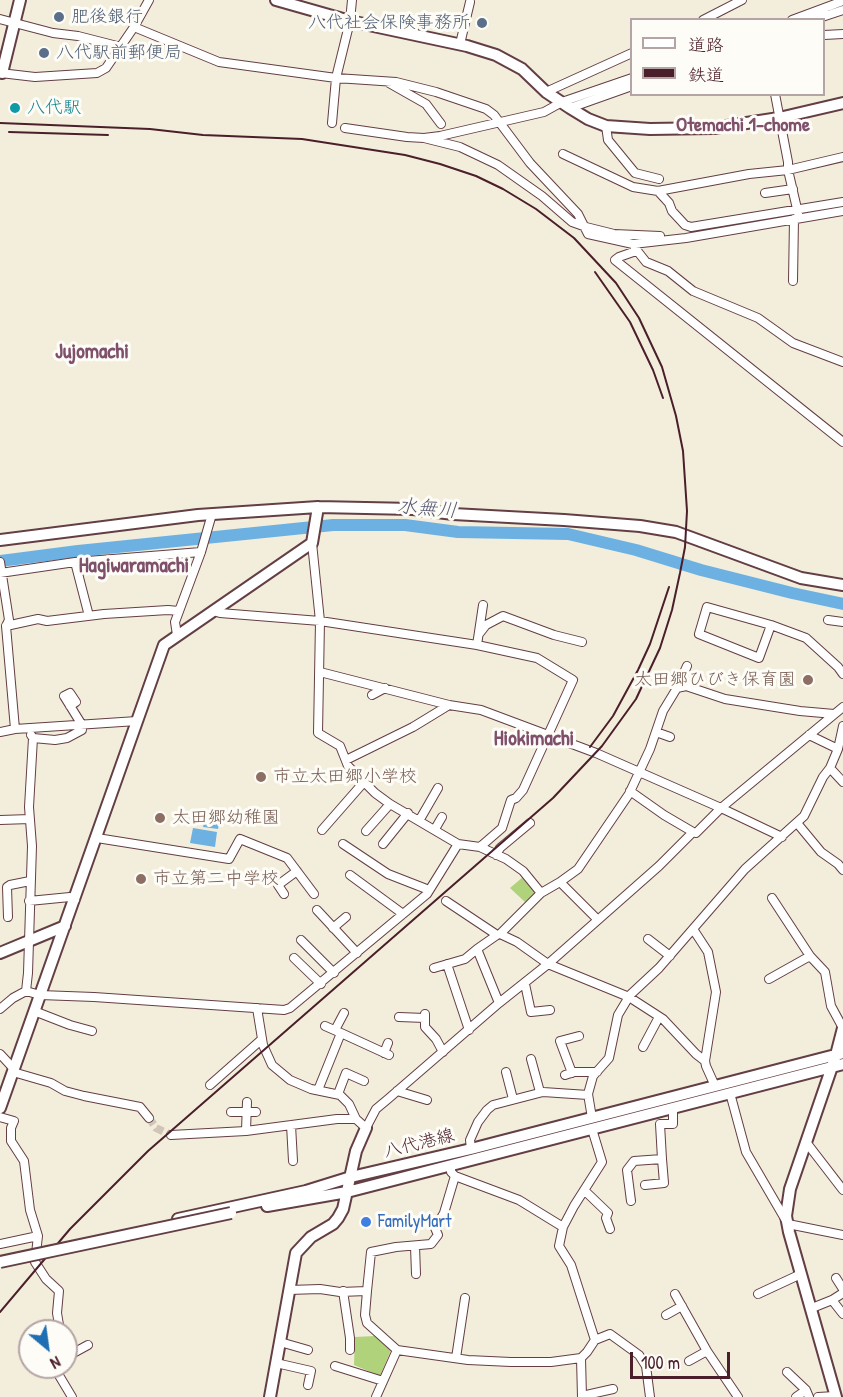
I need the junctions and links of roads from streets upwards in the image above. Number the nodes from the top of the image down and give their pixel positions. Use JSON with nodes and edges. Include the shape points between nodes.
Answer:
{"nodes":[{"id":1,"x":20,"y":0,"type":"edge"},
{"id":2,"x":149,"y":0,"type":"edge"},
{"id":3,"x":276,"y":0,"type":"edge"},
{"id":4,"x":352,"y":0,"type":"edge"},
{"id":5,"x":742,"y":0,"type":"edge"},
{"id":6,"x":843,"y":1,"type":"edge"},
{"id":7,"x":470,"y":2,"type":"dead end"},
{"id":8,"x":843,"y":10,"type":"edge"},
{"id":9,"x":707,"y":18,"type":"edge"},
{"id":10,"x":797,"y":18,"type":"edge"},
{"id":11,"x":819,"y":18,"type":"edge"},
{"id":12,"x":0,"y":19,"type":"edge"},
{"id":13,"x":350,"y":21,"type":"junction"},
{"id":14,"x":14,"y":22,"type":"junction"},
{"id":15,"x":134,"y":27,"type":"junction"},
{"id":16,"x":843,"y":34,"type":"edge"},
{"id":17,"x":825,"y":35,"type":"edge"},
{"id":18,"x":460,"y":44,"type":"junction"},
{"id":19,"x":121,"y":47,"type":"junction"},
{"id":20,"x":630,"y":54,"type":"edge"},
{"id":21,"x":1,"y":73,"type":"edge"},
{"id":22,"x":336,"y":78,"type":"junction"},
{"id":23,"x":630,"y":79,"type":"edge"},
{"id":24,"x":386,"y":81,"type":"junction"},
{"id":25,"x":630,"y":87,"type":"edge"},
{"id":26,"x":546,"y":92,"type":"junction"},
{"id":27,"x":775,"y":96,"type":"edge"},
{"id":28,"x":843,"y":103,"type":"edge"},
{"id":29,"x":567,"y":104,"type":"junction"},
{"id":30,"x":779,"y":118,"type":"junction"},
{"id":31,"x":332,"y":123,"type":"dead end"},
{"id":32,"x":500,"y":123,"type":"junction"},
{"id":33,"x":441,"y":124,"type":"dead end"},
{"id":34,"x":606,"y":126,"type":"junction"},
{"id":35,"x":345,"y":128,"type":"dead end"},
{"id":36,"x":459,"y":132,"type":"junction"},
{"id":37,"x":424,"y":138,"type":"junction"},
{"id":38,"x":454,"y":145,"type":"junction"},
{"id":39,"x":563,"y":154,"type":"dead end"},
{"id":40,"x":843,"y":157,"type":"edge"},
{"id":41,"x":788,"y":170,"type":"junction"},
{"id":42,"x":635,"y":173,"type":"junction"},
{"id":43,"x":659,"y":179,"type":"dead end"},
{"id":44,"x":633,"y":187,"type":"junction"},
{"id":45,"x":793,"y":189,"type":"junction"},
{"id":46,"x":658,"y":191,"type":"junction"},
{"id":47,"x":765,"y":193,"type":"dead end"},
{"id":48,"x":843,"y":202,"type":"edge"},
{"id":49,"x":843,"y":209,"type":"edge"},
{"id":50,"x":798,"y":216,"type":"junction"},
{"id":51,"x":586,"y":227,"type":"junction"},
{"id":52,"x":634,"y":248,"type":"junction"},
{"id":53,"x":793,"y":281,"type":"dead end"},
{"id":54,"x":843,"y":362,"type":"edge"},
{"id":55,"x":843,"y":442,"type":"edge"},
{"id":56,"x":318,"y":513,"type":"junction"},
{"id":57,"x":212,"y":514,"type":"junction"},
{"id":58,"x":312,"y":539,"type":"junction"},
{"id":59,"x":0,"y":540,"type":"edge"},
{"id":60,"x":202,"y":549,"type":"junction"},
{"id":61,"x":0,"y":562,"type":"edge"},
{"id":62,"x":75,"y":562,"type":"junction"},
{"id":63,"x":1,"y":573,"type":"edge"},
{"id":64,"x":843,"y":585,"type":"edge"},
{"id":65,"x":483,"y":605,"type":"dead end"},
{"id":66,"x":179,"y":611,"type":"junction"},
{"id":67,"x":213,"y":611,"type":"junction"},
{"id":68,"x":89,"y":616,"type":"junction"},
{"id":69,"x":828,"y":620,"type":"dead end"},
{"id":70,"x":320,"y":621,"type":"junction"},
{"id":71,"x":843,"y":622,"type":"edge"},
{"id":72,"x":771,"y":625,"type":"junction"},
{"id":73,"x":6,"y":626,"type":"junction"},
{"id":74,"x":479,"y":634,"type":"junction"},
{"id":75,"x":177,"y":635,"type":"junction"},
{"id":76,"x":582,"y":642,"type":"dead end"},
{"id":77,"x":477,"y":645,"type":"junction"},
{"id":78,"x":687,"y":666,"type":"dead end"},
{"id":79,"x":320,"y":672,"type":"junction"},
{"id":80,"x":843,"y":674,"type":"edge"},
{"id":81,"x":385,"y":688,"type":"junction"},
{"id":82,"x":677,"y":688,"type":"junction"},
{"id":83,"x":372,"y":695,"type":"dead end"},
{"id":84,"x":449,"y":705,"type":"junction"},
{"id":85,"x":70,"y":706,"type":"dead end"},
{"id":86,"x":843,"y":707,"type":"edge"},
{"id":87,"x":834,"y":714,"type":"junction"},
{"id":88,"x":137,"y":721,"type":"junction"},
{"id":89,"x":82,"y":725,"type":"junction"},
{"id":90,"x":843,"y":726,"type":"edge"},
{"id":91,"x":15,"y":729,"type":"junction"},
{"id":92,"x":26,"y":729,"type":"junction"},
{"id":93,"x":0,"y":732,"type":"edge"},
{"id":94,"x":656,"y":732,"type":"junction"},
{"id":95,"x":549,"y":734,"type":"junction"},
{"id":96,"x":809,"y":735,"type":"junction"},
{"id":97,"x":670,"y":737,"type":"dead end"},
{"id":98,"x":33,"y":738,"type":"junction"},
{"id":99,"x":838,"y":749,"type":"junction"},
{"id":100,"x":346,"y":760,"type":"junction"},
{"id":101,"x":830,"y":768,"type":"junction"},
{"id":102,"x":639,"y":772,"type":"junction"},
{"id":103,"x":364,"y":782,"type":"junction"},
{"id":104,"x":843,"y":782,"type":"edge"},
{"id":105,"x":438,"y":788,"type":"dead end"},
{"id":106,"x":630,"y":791,"type":"junction"},
{"id":107,"x":390,"y":804,"type":"junction"},
{"id":108,"x":721,"y":808,"type":"junction"},
{"id":109,"x":408,"y":813,"type":"junction"},
{"id":110,"x":442,"y":817,"type":"dead end"},
{"id":111,"x":0,"y":819,"type":"edge"},
{"id":112,"x":30,"y":819,"type":"junction"},
{"id":113,"x":419,"y":821,"type":"junction"},
{"id":114,"x":530,"y":823,"type":"dead end"},
{"id":115,"x":797,"y":823,"type":"junction"},
{"id":116,"x":435,"y":829,"type":"junction"},
{"id":117,"x":322,"y":830,"type":"dead end"},
{"id":118,"x":366,"y":831,"type":"dead end"},
{"id":119,"x":693,"y":832,"type":"junction"},
{"id":120,"x":782,"y":837,"type":"junction"},
{"id":121,"x":97,"y":838,"type":"junction"},
{"id":122,"x":343,"y":844,"type":"dead end"},
{"id":123,"x":384,"y":844,"type":"dead end"},
{"id":124,"x":458,"y":844,"type":"junction"},
{"id":125,"x":480,"y":848,"type":"junction"},
{"id":126,"x":496,"y":855,"type":"junction"},
{"id":127,"x":843,"y":870,"type":"edge"},
{"id":128,"x":297,"y":871,"type":"junction"},
{"id":129,"x":351,"y":879,"type":"dead end"},
{"id":130,"x":30,"y":881,"type":"junction"},
{"id":131,"x":560,"y":882,"type":"junction"},
{"id":132,"x":429,"y":890,"type":"junction"},
{"id":133,"x":541,"y":893,"type":"junction"},
{"id":134,"x":284,"y":894,"type":"dead end"},
{"id":135,"x":314,"y":894,"type":"dead end"},
{"id":136,"x":772,"y":897,"type":"dead end"},
{"id":137,"x":75,"y":900,"type":"junction"},
{"id":138,"x":29,"y":901,"type":"junction"},
{"id":139,"x":446,"y":901,"type":"dead end"},
{"id":140,"x":321,"y":912,"type":"dead end"},
{"id":141,"x":403,"y":914,"type":"junction"},
{"id":142,"x":346,"y":916,"type":"dead end"},
{"id":143,"x":8,"y":917,"type":"dead end"},
{"id":144,"x":598,"y":920,"type":"junction"},
{"id":145,"x":65,"y":926,"type":"junction"},
{"id":146,"x":333,"y":928,"type":"junction"},
{"id":147,"x":693,"y":929,"type":"junction"},
{"id":148,"x":498,"y":934,"type":"junction"},
{"id":149,"x":648,"y":939,"type":"dead end"},
{"id":150,"x":301,"y":940,"type":"dead end"},
{"id":151,"x":29,"y":941,"type":"junction"},
{"id":152,"x":477,"y":949,"type":"junction"},
{"id":153,"x":0,"y":953,"type":"edge"},
{"id":154,"x":357,"y":953,"type":"junction"},
{"id":155,"x":670,"y":956,"type":"junction"},
{"id":156,"x":810,"y":956,"type":"junction"},
{"id":157,"x":294,"y":958,"type":"dead end"},
{"id":158,"x":447,"y":964,"type":"junction"},
{"id":159,"x":548,"y":964,"type":"junction"},
{"id":160,"x":434,"y":968,"type":"dead end"},
{"id":161,"x":334,"y":973,"type":"junction"},
{"id":162,"x":769,"y":978,"type":"dead end"},
{"id":163,"x":321,"y":984,"type":"junction"},
{"id":164,"x":525,"y":984,"type":"junction"},
{"id":165,"x":26,"y":991,"type":"junction"},
{"id":166,"x":40,"y":996,"type":"junction"},
{"id":167,"x":629,"y":997,"type":"junction"},
{"id":168,"x":499,"y":1003,"type":"junction"},
{"id":169,"x":256,"y":1008,"type":"junction"},
{"id":170,"x":0,"y":1009,"type":"edge"},
{"id":171,"x":550,"y":1010,"type":"dead end"},
{"id":172,"x":34,"y":1011,"type":"junction"},
{"id":173,"x":344,"y":1013,"type":"dead end"},
{"id":174,"x":399,"y":1017,"type":"dead end"},
{"id":175,"x":658,"y":1017,"type":"junction"},
{"id":176,"x":325,"y":1026,"type":"dead end"},
{"id":177,"x":843,"y":1028,"type":"edge"},
{"id":178,"x":469,"y":1030,"type":"junction"},
{"id":179,"x":92,"y":1031,"type":"dead end"},
{"id":180,"x":338,"y":1032,"type":"junction"},
{"id":181,"x":579,"y":1036,"type":"dead end"},
{"id":182,"x":261,"y":1040,"type":"junction"},
{"id":183,"x":388,"y":1043,"type":"dead end"},
{"id":184,"x":643,"y":1047,"type":"dead end"},
{"id":185,"x":443,"y":1052,"type":"junction"},
{"id":186,"x":0,"y":1054,"type":"edge"},
{"id":187,"x":841,"y":1057,"type":"edge"},
{"id":188,"x":531,"y":1059,"type":"dead end"},
{"id":189,"x":705,"y":1061,"type":"junction"},
{"id":190,"x":831,"y":1067,"type":"junction"},
{"id":191,"x":13,"y":1070,"type":"junction"},
{"id":192,"x":506,"y":1072,"type":"dead end"},
{"id":193,"x":597,"y":1072,"type":"junction"},
{"id":194,"x":364,"y":1081,"type":"dead end"},
{"id":195,"x":210,"y":1085,"type":"dead end"},
{"id":196,"x":715,"y":1086,"type":"junction"},
{"id":197,"x":318,"y":1090,"type":"junction"},
{"id":198,"x":397,"y":1091,"type":"junction"},
{"id":199,"x":540,"y":1092,"type":"junction"},
{"id":200,"x":730,"y":1093,"type":"junction"},
{"id":201,"x":338,"y":1094,"type":"junction"},
{"id":202,"x":588,"y":1095,"type":"junction"},
{"id":203,"x":513,"y":1098,"type":"junction"},
{"id":204,"x":428,"y":1100,"type":"dead end"},
{"id":205,"x":247,"y":1102,"type":"dead end"},
{"id":206,"x":0,"y":1108,"type":"edge"},
{"id":207,"x":673,"y":1108,"type":"junction"},
{"id":208,"x":231,"y":1112,"type":"dead end"},
{"id":209,"x":246,"y":1112,"type":"junction"},
{"id":210,"x":256,"y":1112,"type":"dead end"},
{"id":211,"x":0,"y":1117,"type":"edge"},
{"id":212,"x":149,"y":1118,"type":"tunnel mouth"},
{"id":213,"x":592,"y":1118,"type":"junction"},
{"id":214,"x":356,"y":1119,"type":"junction"},
{"id":215,"x":291,"y":1125,"type":"junction"},
{"id":216,"x":366,"y":1128,"type":"junction"},
{"id":217,"x":592,"y":1130,"type":"junction"},
{"id":218,"x":246,"y":1131,"type":"junction"},
{"id":219,"x":171,"y":1135,"type":"tunnel mouth"},
{"id":220,"x":806,"y":1142,"type":"junction"},
{"id":221,"x":471,"y":1149,"type":"junction"},
{"id":222,"x":662,"y":1159,"type":"junction"},
{"id":223,"x":293,"y":1161,"type":"dead end"},
{"id":224,"x":453,"y":1171,"type":"junction"},
{"id":225,"x":351,"y":1177,"type":"junction"},
{"id":226,"x":645,"y":1185,"type":"dead end"},
{"id":227,"x":843,"y":1190,"type":"edge"},
{"id":228,"x":585,"y":1191,"type":"junction"},
{"id":229,"x":346,"y":1192,"type":"junction"},
{"id":230,"x":629,"y":1197,"type":"dead end"},
{"id":231,"x":788,"y":1224,"type":"junction"},
{"id":232,"x":563,"y":1227,"type":"junction"},
{"id":233,"x":610,"y":1229,"type":"dead end"},
{"id":234,"x":843,"y":1235,"type":"edge"},
{"id":235,"x":38,"y":1236,"type":"junction"},
{"id":236,"x":0,"y":1244,"type":"edge"},
{"id":237,"x":415,"y":1246,"type":"junction"},
{"id":238,"x":0,"y":1254,"type":"edge"},
{"id":239,"x":0,"y":1262,"type":"edge"},
{"id":240,"x":416,"y":1274,"type":"dead end"},
{"id":241,"x":801,"y":1274,"type":"junction"},
{"id":242,"x":836,"y":1278,"type":"dead end"},
{"id":243,"x":289,"y":1290,"type":"junction"},
{"id":244,"x":344,"y":1291,"type":"junction"},
{"id":245,"x":367,"y":1291,"type":"junction"},
{"id":246,"x":843,"y":1291,"type":"edge"},
{"id":247,"x":675,"y":1294,"type":"dead end"},
{"id":248,"x":758,"y":1294,"type":"dead end"},
{"id":249,"x":465,"y":1299,"type":"dead end"},
{"id":250,"x":832,"y":1300,"type":"junction"},
{"id":251,"x":682,"y":1306,"type":"junction"},
{"id":252,"x":812,"y":1308,"type":"junction"},
{"id":253,"x":843,"y":1314,"type":"edge"},
{"id":254,"x":666,"y":1315,"type":"dead end"},
{"id":255,"x":58,"y":1319,"type":"edge"},
{"id":256,"x":595,"y":1340,"type":"junction"},
{"id":257,"x":280,"y":1342,"type":"junction"},
{"id":258,"x":88,"y":1345,"type":"dead end"},
{"id":259,"x":78,"y":1350,"type":"edge"},
{"id":260,"x":308,"y":1350,"type":"dead end"},
{"id":261,"x":350,"y":1350,"type":"dead end"},
{"id":262,"x":397,"y":1350,"type":"junction"},
{"id":263,"x":707,"y":1351,"type":"junction"},
{"id":264,"x":456,"y":1358,"type":"junction"},
{"id":265,"x":581,"y":1358,"type":"junction"},
{"id":266,"x":689,"y":1361,"type":"dead end"},
{"id":267,"x":276,"y":1363,"type":"junction"},
{"id":268,"x":335,"y":1366,"type":"dead end"},
{"id":269,"x":787,"y":1372,"type":"dead end"},
{"id":270,"x":61,"y":1379,"type":"edge"},
{"id":271,"x":383,"y":1381,"type":"junction"},
{"id":272,"x":308,"y":1385,"type":"dead end"},
{"id":273,"x":613,"y":1389,"type":"dead end"},
{"id":274,"x":807,"y":1394,"type":"edge"},
{"id":275,"x":582,"y":1396,"type":"edge"},
{"id":276,"x":836,"y":1396,"type":"edge"},
{"id":277,"x":72,"y":1397,"type":"edge"},
{"id":278,"x":270,"y":1397,"type":"edge"},
{"id":279,"x":376,"y":1397,"type":"edge"},
{"id":280,"x":650,"y":1397,"type":"edge"},
{"id":281,"x":738,"y":1397,"type":"edge"},
{"id":282,"x":796,"y":1397,"type":"edge"},
{"id":283,"x":818,"y":1397,"type":"edge"}],
"edges":[{"from":1,"to":14,"type":"street"},
{"from":2,"to":15,"type":"street"},
{"from":3,"to":13,"type":"street"},
{"from":4,"to":13,"type":"street"},
{"from":5,"to":9,"type":"street"},
{"from":6,"to":10,"type":"street"},
{"from":7,"to":18,"type":"street"},
{"from":8,"to":11,"type":"street"},
{"from":12,"to":14,"type":"street"},
{"from":13,"to":18,"type":"street"},
{"from":13,"to":22,"type":"street"},
{"from":14,"to":19,"type":"street"},
{"from":14,"to":21,"type":"street"},
{"from":15,"to":19,"type":"street"},
{"from":15,"to":22,"type":"street","via":[[219,62]]},
{"from":16,"to":17,"type":"street"},
{"from":18,"to":26,"type":"street","via":[[496,55],[522,69]]},
{"from":19,"to":21,"type":"street","via":[[106,68],[96,74],[44,77]]},
{"from":20,"to":26,"type":"street"},
{"from":22,"to":24,"type":"street"},
{"from":22,"to":31,"type":"street"},
{"from":23,"to":29,"type":"street"},
{"from":24,"to":32,"type":"street","via":[[486,109]]},
{"from":24,"to":33,"type":"street","via":[[426,104]]},
{"from":25,"to":29,"type":"street"},
{"from":26,"to":29,"type":"street"},
{"from":27,"to":30,"type":"street"},
{"from":28,"to":30,"type":"street"},
{"from":29,"to":32,"type":"street"},
{"from":29,"to":34,"type":"street"},
{"from":30,"to":34,"type":"street","via":[[714,128]]},
{"from":30,"to":41,"type":"street"},
{"from":32,"to":36,"type":"street"},
{"from":32,"to":51,"type":"street"},
{"from":34,"to":42,"type":"street","via":[[608,140]]},
{"from":35,"to":37,"type":"street"},
{"from":36,"to":37,"type":"street"},
{"from":36,"to":38,"type":"street"},
{"from":37,"to":38,"type":"street"},
{"from":38,"to":51,"type":"street","via":[[498,165],[565,217]]},
{"from":39,"to":44,"type":"street"},
{"from":40,"to":41,"type":"street"},
{"from":41,"to":45,"type":"street"},
{"from":41,"to":46,"type":"street"},
{"from":42,"to":43,"type":"street"},
{"from":42,"to":44,"type":"street"},
{"from":44,"to":46,"type":"street"},
{"from":45,"to":47,"type":"street"},
{"from":45,"to":50,"type":"street"},
{"from":46,"to":50,"type":"street","via":[[672,211],[691,227]]},
{"from":48,"to":50,"type":"street"},
{"from":49,"to":50,"type":"street"},
{"from":50,"to":51,"type":"street","via":[[650,237]]},
{"from":50,"to":52,"type":"street"},
{"from":50,"to":53,"type":"street"},
{"from":51,"to":52,"type":"street","via":[[588,234]]},
{"from":52,"to":54,"type":"street","via":[[646,262],[668,271],[693,291],[758,318],[793,343]]},
{"from":52,"to":55,"type":"street","via":[[615,260]]},
{"from":56,"to":57,"type":"street"},
{"from":56,"to":58,"type":"street"},
{"from":56,"to":64,"type":"street","via":[[413,509],[656,528],[696,538],[801,578]]},
{"from":57,"to":59,"type":"street"},
{"from":57,"to":60,"type":"street"},
{"from":58,"to":67,"type":"street"},
{"from":58,"to":70,"type":"street"},
{"from":60,"to":62,"type":"street"},
{"from":60,"to":66,"type":"street"},
{"from":61,"to":63,"type":"street"},
{"from":62,"to":63,"type":"street"},
{"from":62,"to":68,"type":"street"},
{"from":63,"to":73,"type":"street","via":[[9,620]]},
{"from":65,"to":74,"type":"street"},
{"from":66,"to":68,"type":"street"},
{"from":66,"to":75,"type":"street"},
{"from":67,"to":70,"type":"street"},
{"from":67,"to":75,"type":"street"},
{"from":68,"to":73,"type":"street","via":[[38,619]]},
{"from":69,"to":71,"type":"street"},
{"from":70,"to":77,"type":"street"},
{"from":70,"to":79,"type":"street"},
{"from":72,"to":72,"type":"street","via":[[707,607],[699,634],[759,658]]},
{"from":72,"to":80,"type":"street","via":[[806,638]]},
{"from":73,"to":91,"type":"street"},
{"from":74,"to":76,"type":"street","via":[[503,616]]},
{"from":74,"to":77,"type":"street"},
{"from":75,"to":88,"type":"street","via":[[164,645]]},
{"from":77,"to":95,"type":"street","via":[[537,658],[573,680]]},
{"from":78,"to":82,"type":"street"},
{"from":79,"to":81,"type":"street"},
{"from":79,"to":100,"type":"street","via":[[318,733],[340,746]]},
{"from":81,"to":83,"type":"street"},
{"from":81,"to":84,"type":"street"},
{"from":82,"to":87,"type":"street","via":[[686,686],[725,699]]},
{"from":82,"to":94,"type":"street"},
{"from":84,"to":95,"type":"street","via":[[481,710]]},
{"from":84,"to":100,"type":"street"},
{"from":85,"to":89,"type":"street"},
{"from":86,"to":87,"type":"street"},
{"from":87,"to":96,"type":"street"},
{"from":88,"to":89,"type":"street"},
{"from":88,"to":121,"type":"street"},
{"from":89,"to":92,"type":"street"},
{"from":89,"to":98,"type":"street","via":[[82,730],[67,738]]},
{"from":90,"to":99,"type":"street"},
{"from":91,"to":92,"type":"street"},
{"from":91,"to":93,"type":"street"},
{"from":92,"to":98,"type":"street"},
{"from":94,"to":97,"type":"street"},
{"from":94,"to":102,"type":"street"},
{"from":95,"to":102,"type":"street"},
{"from":95,"to":125,"type":"street","via":[[523,790],[511,800],[502,828]]},
{"from":96,"to":99,"type":"street"},
{"from":96,"to":108,"type":"street"},
{"from":98,"to":112,"type":"street"},
{"from":99,"to":101,"type":"street"},
{"from":100,"to":103,"type":"street"},
{"from":101,"to":104,"type":"street"},
{"from":101,"to":115,"type":"street"},
{"from":102,"to":106,"type":"street"},
{"from":102,"to":108,"type":"street"},
{"from":103,"to":107,"type":"street"},
{"from":103,"to":117,"type":"street"},
{"from":105,"to":113,"type":"street"},
{"from":106,"to":119,"type":"street"},
{"from":106,"to":131,"type":"street","via":[[578,869]]},
{"from":107,"to":109,"type":"street"},
{"from":107,"to":118,"type":"street"},
{"from":108,"to":119,"type":"street"},
{"from":108,"to":120,"type":"street"},
{"from":109,"to":113,"type":"street"},
{"from":109,"to":123,"type":"street"},
{"from":110,"to":116,"type":"street"},
{"from":111,"to":112,"type":"street"},
{"from":112,"to":130,"type":"street"},
{"from":113,"to":116,"type":"street"},
{"from":114,"to":126,"type":"street"},
{"from":115,"to":120,"type":"street"},
{"from":115,"to":127,"type":"street","via":[[821,852]]},
{"from":116,"to":124,"type":"street"},
{"from":119,"to":144,"type":"street"},
{"from":120,"to":147,"type":"street","via":[[745,869]]},
{"from":121,"to":128,"type":"street","via":[[229,859],[240,839],[287,858]]},
{"from":121,"to":137,"type":"street"},
{"from":122,"to":132,"type":"street","via":[[388,874]]},
{"from":124,"to":125,"type":"street"},
{"from":124,"to":132,"type":"street"},
{"from":125,"to":126,"type":"street"},
{"from":126,"to":133,"type":"street","via":[[523,871]]},
{"from":128,"to":134,"type":"street","via":[[278,885]]},
{"from":128,"to":135,"type":"street"},
{"from":129,"to":141,"type":"street"},
{"from":130,"to":138,"type":"street"},
{"from":130,"to":143,"type":"street","via":[[7,887]]},
{"from":131,"to":133,"type":"street"},
{"from":131,"to":144,"type":"street"},
{"from":132,"to":141,"type":"street"},
{"from":133,"to":148,"type":"street"},
{"from":136,"to":156,"type":"street"},
{"from":137,"to":138,"type":"street","via":[[70,897]]},
{"from":137,"to":145,"type":"street"},
{"from":138,"to":151,"type":"street"},
{"from":139,"to":148,"type":"street"},
{"from":140,"to":146,"type":"street"},
{"from":141,"to":154,"type":"street"},
{"from":142,"to":146,"type":"street"},
{"from":144,"to":159,"type":"street"},
{"from":145,"to":151,"type":"street"},
{"from":145,"to":166,"type":"street"},
{"from":146,"to":154,"type":"street"},
{"from":147,"to":155,"type":"street"},
{"from":147,"to":189,"type":"street","via":[[708,952],[716,992]]},
{"from":148,"to":152,"type":"street"},
{"from":148,"to":159,"type":"street"},
{"from":149,"to":155,"type":"street"},
{"from":150,"to":161,"type":"street"},
{"from":151,"to":153,"type":"street"},
{"from":151,"to":165,"type":"street"},
{"from":152,"to":158,"type":"street","via":[[465,959]]},
{"from":152,"to":168,"type":"street"},
{"from":154,"to":161,"type":"street"},
{"from":155,"to":167,"type":"street"},
{"from":156,"to":162,"type":"street"},
{"from":156,"to":177,"type":"street","via":[[825,972],[831,1006]]},
{"from":157,"to":163,"type":"street"},
{"from":158,"to":160,"type":"street"},
{"from":158,"to":178,"type":"street"},
{"from":159,"to":164,"type":"street"},
{"from":159,"to":167,"type":"street"},
{"from":161,"to":163,"type":"street"},
{"from":163,"to":169,"type":"street","via":[[290,1008]]},
{"from":164,"to":168,"type":"street"},
{"from":164,"to":171,"type":"street","via":[[531,1012]]},
{"from":165,"to":166,"type":"street"},
{"from":165,"to":170,"type":"street"},
{"from":166,"to":169,"type":"street"},
{"from":166,"to":172,"type":"street"},
{"from":167,"to":175,"type":"street"},
{"from":167,"to":193,"type":"street","via":[[618,1015],[609,1058]]},
{"from":168,"to":178,"type":"street"},
{"from":169,"to":182,"type":"street"},
{"from":172,"to":179,"type":"street"},
{"from":172,"to":191,"type":"street"},
{"from":173,"to":180,"type":"street"},
{"from":174,"to":185,"type":"street","via":[[425,1016],[425,1027]]},
{"from":175,"to":184,"type":"street"},
{"from":175,"to":189,"type":"street"},
{"from":176,"to":180,"type":"street"},
{"from":177,"to":187,"type":"street"},
{"from":178,"to":185,"type":"street"},
{"from":180,"to":183,"type":"street","via":[[386,1054]]},
{"from":180,"to":197,"type":"street"},
{"from":181,"to":193,"type":"street","via":[[556,1042],[568,1074]]},
{"from":182,"to":195,"type":"street"},
{"from":182,"to":197,"type":"street","via":[[272,1065],[282,1074]]},
{"from":185,"to":198,"type":"street"},
{"from":186,"to":191,"type":"street"},
{"from":187,"to":190,"type":"street","name":"八代港線"},
{"from":187,"to":196,"type":"street","name":"八代港線"},
{"from":188,"to":199,"type":"street"},
{"from":189,"to":196,"type":"street"},
{"from":190,"to":200,"type":"street","name":"八代港線"},
{"from":190,"to":220,"type":"street"},
{"from":191,"to":206,"type":"street"},
{"from":191,"to":212,"type":"street","via":[[84,1096],[140,1107]]},
{"from":192,"to":203,"type":"street"},
{"from":193,"to":202,"type":"street"},
{"from":194,"to":201,"type":"street","via":[[346,1073]]},
{"from":196,"to":213,"type":"street","name":"八代港線"},
{"from":197,"to":201,"type":"street"},
{"from":198,"to":204,"type":"street"},
{"from":198,"to":216,"type":"street","via":[[376,1109]]},
{"from":199,"to":202,"type":"street"},
{"from":199,"to":203,"type":"street"},
{"from":200,"to":207,"type":"street","name":"八代港線"},
{"from":200,"to":231,"type":"street","via":[[746,1152]]},
{"from":201,"to":214,"type":"street","via":[[349,1104]]},
{"from":202,"to":213,"type":"street"},
{"from":203,"to":221,"type":"street","via":[[487,1110],[470,1140]]},
{"from":205,"to":209,"type":"street"},
{"from":207,"to":217,"type":"street","name":"八代港線"},
{"from":207,"to":222,"type":"street","via":[[673,1124],[660,1124]]},
{"from":208,"to":209,"type":"street"},
{"from":209,"to":210,"type":"street"},
{"from":209,"to":218,"type":"street"},
{"from":211,"to":235,"type":"street","via":[[14,1121],[11,1141],[24,1161],[30,1210]]},
{"from":213,"to":221,"type":"street","name":"八代港線"},
{"from":214,"to":215,"type":"street"},
{"from":214,"to":216,"type":"street"},
{"from":215,"to":218,"type":"street"},
{"from":215,"to":223,"type":"street"},
{"from":216,"to":225,"type":"street"},
{"from":217,"to":224,"type":"street","name":"八代港線"},
{"from":217,"to":228,"type":"street","via":[[602,1162]]},
{"from":218,"to":219,"type":"street"},
{"from":220,"to":227,"type":"street"},
{"from":220,"to":231,"type":"street","via":[[790,1189]]},
{"from":221,"to":225,"type":"street","name":"八代港線"},
{"from":222,"to":226,"type":"street","via":[[664,1182]]},
{"from":222,"to":230,"type":"street","via":[[634,1161],[627,1170]]},
{"from":224,"to":229,"type":"street","name":"八代港線"},
{"from":224,"to":232,"type":"street","via":[[519,1200]]},
{"from":224,"to":237,"type":"street","via":[[444,1213],[435,1228],[438,1235],[431,1244]]},
{"from":225,"to":229,"type":"street"},
{"from":225,"to":238,"type":"street","name":"八代港線","via":[[306,1191]]},
{"from":228,"to":232,"type":"street"},
{"from":228,"to":233,"type":"street","via":[[608,1213]]},
{"from":229,"to":239,"type":"street","name":"八代港線","bridge":true},
{"from":229,"to":243,"type":"street","via":[[338,1218],[296,1253]]},
{"from":231,"to":234,"type":"street"},
{"from":231,"to":241,"type":"street"},
{"from":232,"to":256,"type":"street","via":[[559,1246],[571,1265]]},
{"from":235,"to":236,"type":"street"},
{"from":235,"to":255,"type":"street","via":[[35,1262],[59,1291]]},
{"from":237,"to":240,"type":"street"},
{"from":237,"to":245,"type":"street","via":[[371,1252]]},
{"from":241,"to":248,"type":"street"},
{"from":241,"to":252,"type":"street"},
{"from":242,"to":246,"type":"street"},
{"from":243,"to":244,"type":"street"},
{"from":243,"to":257,"type":"street"},
{"from":244,"to":245,"type":"street"},
{"from":244,"to":261,"type":"street"},
{"from":245,"to":262,"type":"street","via":[[367,1323]]},
{"from":246,"to":250,"type":"street"},
{"from":247,"to":251,"type":"street"},
{"from":249,"to":264,"type":"street"},
{"from":250,"to":252,"type":"street"},
{"from":250,"to":253,"type":"street"},
{"from":251,"to":254,"type":"street"},
{"from":251,"to":263,"type":"street"},
{"from":252,"to":276,"type":"street"},
{"from":256,"to":265,"type":"street"},
{"from":256,"to":280,"type":"street","via":[[610,1334],[639,1354],[646,1366]]},
{"from":257,"to":260,"type":"street"},
{"from":257,"to":267,"type":"street"},
{"from":258,"to":259,"type":"street"},
{"from":262,"to":264,"type":"street"},
{"from":262,"to":271,"type":"street"},
{"from":263,"to":266,"type":"street"},
{"from":263,"to":281,"type":"street"},
{"from":264,"to":265,"type":"street","via":[[511,1362]]},
{"from":265,"to":275,"type":"street"},
{"from":267,"to":272,"type":"street","via":[[311,1371]]},
{"from":267,"to":278,"type":"street"},
{"from":268,"to":271,"type":"street"},
{"from":269,"to":274,"type":"street"},
{"from":270,"to":277,"type":"street"},
{"from":271,"to":279,"type":"street"},
{"from":273,"to":275,"type":"street"},
{"from":274,"to":282,"type":"street"},
{"from":276,"to":283,"type":"street"}]}
